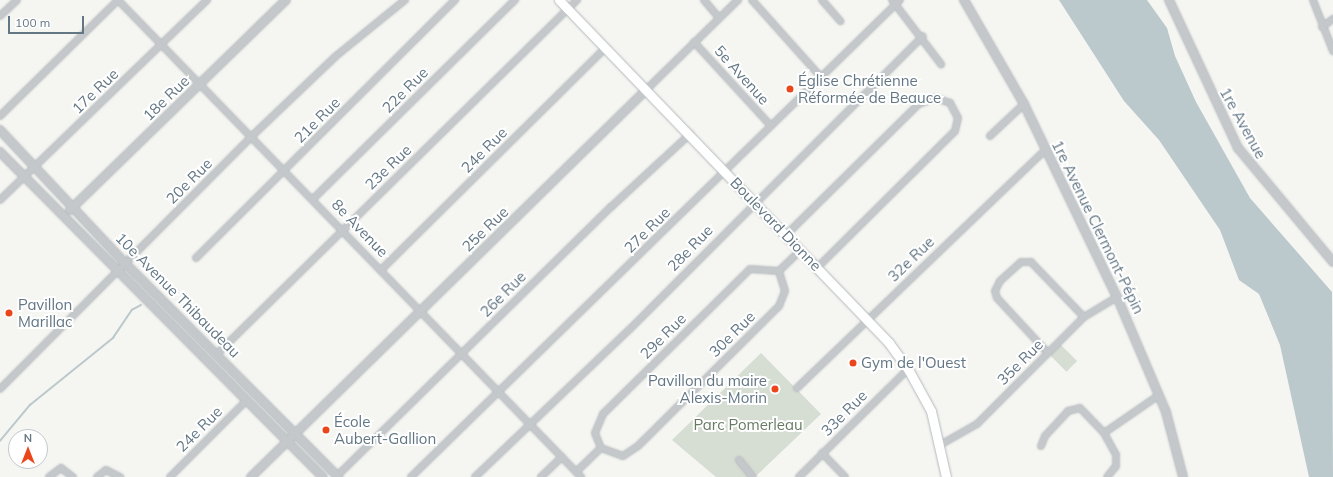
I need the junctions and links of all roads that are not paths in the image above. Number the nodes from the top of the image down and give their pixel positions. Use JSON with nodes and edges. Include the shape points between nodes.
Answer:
{"nodes":[{"id":1,"x":17,"y":0,"type":"edge"},
{"id":2,"x":118,"y":0,"type":"edge"},
{"id":3,"x":207,"y":0,"type":"edge"},
{"id":4,"x":286,"y":0,"type":"edge"},
{"id":5,"x":405,"y":0,"type":"edge"},
{"id":6,"x":455,"y":0,"type":"edge"},
{"id":7,"x":515,"y":0,"type":"edge"},
{"id":8,"x":559,"y":0,"type":"edge"},
{"id":9,"x":577,"y":0,"type":"edge"},
{"id":10,"x":704,"y":0,"type":"edge"},
{"id":11,"x":738,"y":0,"type":"edge"},
{"id":12,"x":752,"y":0,"type":"edge"},
{"id":13,"x":822,"y":0,"type":"edge"},
{"id":14,"x":964,"y":0,"type":"edge"},
{"id":15,"x":1169,"y":0,"type":"edge"},
{"id":16,"x":1313,"y":0,"type":"edge"},
{"id":17,"x":896,"y":1,"type":"edge"},
{"id":18,"x":568,"y":9,"type":"junction"},
{"id":19,"x":0,"y":16,"type":"edge"},
{"id":20,"x":719,"y":18,"type":"junction"},
{"id":21,"x":1333,"y":19,"type":"edge"},
{"id":22,"x":840,"y":22,"type":"dead end"},
{"id":23,"x":1322,"y":27,"type":"junction"},
{"id":24,"x":923,"y":36,"type":"junction"},
{"id":25,"x":694,"y":42,"type":"junction"},
{"id":26,"x":163,"y":43,"type":"junction"},
{"id":27,"x":605,"y":48,"type":"junction"},
{"id":28,"x":1333,"y":51,"type":"edge"},
{"id":29,"x":941,"y":64,"type":"dead end"},
{"id":30,"x":820,"y":76,"type":"junction"},
{"id":31,"x":202,"y":83,"type":"junction"},
{"id":32,"x":646,"y":90,"type":"junction"},
{"id":33,"x":1024,"y":104,"type":"junction"},
{"id":34,"x":0,"y":116,"type":"edge"},
{"id":35,"x":770,"y":125,"type":"junction"},
{"id":36,"x":0,"y":130,"type":"edge"},
{"id":37,"x":690,"y":134,"type":"junction"},
{"id":38,"x":252,"y":136,"type":"junction"},
{"id":39,"x":990,"y":136,"type":"dead end"},
{"id":40,"x":1045,"y":150,"type":"junction"},
{"id":41,"x":0,"y":152,"type":"edge"},
{"id":42,"x":35,"y":168,"type":"junction"},
{"id":43,"x":724,"y":169,"type":"junction"},
{"id":44,"x":285,"y":170,"type":"junction"},
{"id":45,"x":25,"y":177,"type":"junction"},
{"id":46,"x":313,"y":199,"type":"junction"},
{"id":47,"x":0,"y":200,"type":"edge"},
{"id":48,"x":754,"y":201,"type":"junction"},
{"id":49,"x":73,"y":207,"type":"junction"},
{"id":50,"x":65,"y":215,"type":"junction"},
{"id":51,"x":343,"y":230,"type":"junction"},
{"id":52,"x":786,"y":235,"type":"junction"},
{"id":53,"x":801,"y":250,"type":"junction"},
{"id":54,"x":196,"y":258,"type":"dead end"},
{"id":55,"x":1333,"y":262,"type":"edge"},
{"id":56,"x":125,"y":264,"type":"junction"},
{"id":57,"x":818,"y":267,"type":"junction"},
{"id":58,"x":381,"y":270,"type":"junction"},
{"id":59,"x":779,"y":271,"type":"junction"},
{"id":60,"x":118,"y":272,"type":"junction"},
{"id":61,"x":1117,"y":297,"type":"junction"},
{"id":62,"x":421,"y":311,"type":"junction"},
{"id":63,"x":1084,"y":317,"type":"junction"},
{"id":64,"x":866,"y":320,"type":"junction"},
{"id":65,"x":462,"y":353,"type":"junction"},
{"id":66,"x":1048,"y":353,"type":"junction"},
{"id":67,"x":218,"y":354,"type":"junction"},
{"id":68,"x":908,"y":369,"type":"junction"},
{"id":69,"x":797,"y":388,"type":"dead end"},
{"id":70,"x":0,"y":389,"type":"edge"},
{"id":71,"x":498,"y":391,"type":"junction"},
{"id":72,"x":1159,"y":395,"type":"junction"},
{"id":73,"x":247,"y":400,"type":"junction"},
{"id":74,"x":530,"y":423,"type":"junction"},
{"id":75,"x":1104,"y":433,"type":"junction"},
{"id":76,"x":297,"y":434,"type":"junction"},
{"id":77,"x":289,"y":442,"type":"junction"},
{"id":78,"x":940,"y":444,"type":"junction"},
{"id":79,"x":1041,"y":446,"type":"dead end"},
{"id":80,"x":601,"y":448,"type":"junction"},
{"id":81,"x":822,"y":454,"type":"junction"},
{"id":82,"x":562,"y":457,"type":"junction"},
{"id":83,"x":739,"y":460,"type":"dead end"},
{"id":84,"x":579,"y":475,"type":"edge"},
{"id":85,"x":338,"y":476,"type":"edge"},
{"id":86,"x":49,"y":477,"type":"edge"},
{"id":87,"x":73,"y":477,"type":"edge"},
{"id":88,"x":97,"y":477,"type":"edge"},
{"id":89,"x":120,"y":477,"type":"edge"},
{"id":90,"x":170,"y":477,"type":"edge"},
{"id":91,"x":251,"y":477,"type":"edge"},
{"id":92,"x":323,"y":477,"type":"edge"},
{"id":93,"x":411,"y":477,"type":"edge"},
{"id":94,"x":475,"y":477,"type":"edge"},
{"id":95,"x":541,"y":477,"type":"edge"},
{"id":96,"x":753,"y":477,"type":"edge"},
{"id":97,"x":799,"y":477,"type":"edge"},
{"id":98,"x":845,"y":477,"type":"edge"},
{"id":99,"x":946,"y":477,"type":"edge"},
{"id":100,"x":1106,"y":477,"type":"edge"},
{"id":101,"x":1183,"y":477,"type":"edge"}],
"edges":[{"from":1,"to":19,"type":"street"},
{"from":2,"to":26,"type":"street","name":"8e Avenue"},
{"from":2,"to":34,"type":"street"},
{"from":3,"to":26,"type":"street","name":"17e Rue"},
{"from":4,"to":31,"type":"street","name":"18e Rue"},
{"from":5,"to":38,"type":"street","name":"20e Rue","via":[[336,56]]},
{"from":6,"to":44,"type":"street","name":"21e Rue"},
{"from":7,"to":46,"type":"street","name":"22e Rue"},
{"from":8,"to":18,"type":"main road","name":"Boulevard Dionne"},
{"from":9,"to":18,"type":"street","name":"23e Rue"},
{"from":10,"to":20,"type":"street"},
{"from":11,"to":20,"type":"street","name":"25e Rue"},
{"from":12,"to":30,"type":"street"},
{"from":13,"to":22,"type":"street"},
{"from":14,"to":33,"type":"street","name":"1re Avenue Clermont-Pépin"},
{"from":15,"to":55,"type":"street","name":"1re Avenue","via":[[1238,148]]},
{"from":16,"to":23,"type":"street"},
{"from":17,"to":24,"type":"street"},
{"from":17,"to":30,"type":"street","name":"27e Rue"},
{"from":18,"to":27,"type":"main road","name":"Boulevard Dionne"},
{"from":18,"to":51,"type":"street","name":"23e Rue"},
{"from":20,"to":25,"type":"street","name":"25e Rue"},
{"from":21,"to":23,"type":"street"},
{"from":23,"to":28,"type":"street"},
{"from":24,"to":29,"type":"street"},
{"from":24,"to":48,"type":"street","name":"28e Rue"},
{"from":25,"to":32,"type":"street","name":"25e Rue"},
{"from":25,"to":35,"type":"street","name":"5e Avenue"},
{"from":26,"to":31,"type":"street","name":"8e Avenue"},
{"from":26,"to":42,"type":"street","name":"17e Rue"},
{"from":27,"to":32,"type":"main road","name":"Boulevard Dionne"},
{"from":27,"to":58,"type":"street","name":"24e Rue"},
{"from":30,"to":35,"type":"street","name":"27e Rue"},
{"from":31,"to":38,"type":"street","name":"8e Avenue"},
{"from":31,"to":49,"type":"street","name":"18e Rue"},
{"from":32,"to":37,"type":"main road","name":"Boulevard Dionne"},
{"from":32,"to":62,"type":"street","name":"25e Rue"},
{"from":33,"to":39,"type":"street"},
{"from":33,"to":40,"type":"street","name":"1re Avenue Clermont-Pépin"},
{"from":35,"to":43,"type":"street","name":"27e Rue"},
{"from":36,"to":42,"type":"street","name":"10e Avenue Thibaudeau"},
{"from":37,"to":43,"type":"main road","name":"Boulevard Dionne"},
{"from":37,"to":65,"type":"street","name":"26e Rue"},
{"from":38,"to":44,"type":"street","name":"8e Avenue"},
{"from":38,"to":56,"type":"street","name":"20e Rue"},
{"from":40,"to":61,"type":"street","name":"1re Avenue Clermont-Pépin"},
{"from":40,"to":64,"type":"street","name":"32e Rue"},
{"from":41,"to":45,"type":"street","name":"10e Avenue Thibaudeau"},
{"from":42,"to":45,"type":"street","name":"17e Rue"},
{"from":42,"to":49,"type":"street","name":"10e Avenue Thibaudeau"},
{"from":43,"to":48,"type":"main road","name":"Boulevard Dionne"},
{"from":43,"to":71,"type":"street","name":"27e Rue","via":[[670,228]]},
{"from":44,"to":46,"type":"street","name":"8e Avenue"},
{"from":44,"to":54,"type":"street","name":"21e Rue"},
{"from":45,"to":47,"type":"street","name":"17e Rue"},
{"from":45,"to":50,"type":"street","name":"10e Avenue Thibaudeau"},
{"from":46,"to":51,"type":"street","name":"8e Avenue"},
{"from":48,"to":52,"type":"main road","name":"Boulevard Dionne"},
{"from":48,"to":74,"type":"street","name":"28e Rue","via":[[630,329]]},
{"from":49,"to":50,"type":"street","name":"18e Rue"},
{"from":49,"to":56,"type":"street","name":"10e Avenue Thibaudeau"},
{"from":50,"to":60,"type":"street","name":"10e Avenue Thibaudeau"},
{"from":51,"to":58,"type":"street","name":"8e Avenue"},
{"from":51,"to":67,"type":"street","name":"23e Rue"},
{"from":52,"to":53,"type":"main road","name":"Boulevard Dionne"},
{"from":52,"to":57,"type":"street","via":[[919,104],[935,98],[950,103],[958,118],[955,131]]},
{"from":53,"to":57,"type":"main road","name":"Boulevard Dionne"},
{"from":53,"to":59,"type":"street"},
{"from":56,"to":60,"type":"street","name":"20e Rue"},
{"from":56,"to":67,"type":"street","name":"10e Avenue Thibaudeau"},
{"from":57,"to":64,"type":"main road","name":"Boulevard Dionne"},
{"from":58,"to":62,"type":"street","name":"8e Avenue"},
{"from":59,"to":80,"type":"street","name":"29e Rue","via":[[750,269],[603,414],[595,432]]},
{"from":59,"to":80,"type":"street","name":"30e Rue","via":[[785,292],[779,306],[655,429],[623,456]]},
{"from":60,"to":70,"type":"street","name":"20e Rue"},
{"from":60,"to":73,"type":"street","name":"10e Avenue Thibaudeau"},
{"from":61,"to":63,"type":"street","name":"35e Rue"},
{"from":61,"to":72,"type":"street","name":"1re Avenue Clermont-Pépin"},
{"from":62,"to":65,"type":"street","name":"8e Avenue"},
{"from":62,"to":76,"type":"street","name":"25e Rue"},
{"from":63,"to":66,"type":"street","name":"35e Rue"},
{"from":63,"to":66,"type":"street","via":[[1028,261],[1021,262],[1000,281],[995,294]]},
{"from":64,"to":68,"type":"main road","name":"Boulevard Dionne"},
{"from":64,"to":69,"type":"street","name":"32e Rue"},
{"from":65,"to":71,"type":"street","name":"8e Avenue"},
{"from":65,"to":85,"type":"street","name":"26e Rue"},
{"from":66,"to":78,"type":"street","name":"35e Rue","via":[[977,424]]},
{"from":67,"to":76,"type":"street","name":"10e Avenue Thibaudeau"},
{"from":68,"to":78,"type":"main road","name":"Boulevard Dionne","via":[[931,411]]},
{"from":68,"to":81,"type":"street","name":"33e Rue"},
{"from":71,"to":74,"type":"street","name":"8e Avenue"},
{"from":71,"to":93,"type":"street","name":"27e Rue"},
{"from":72,"to":75,"type":"street"},
{"from":72,"to":101,"type":"street","name":"1re Avenue Clermont-Pépin"},
{"from":73,"to":77,"type":"street","name":"10e Avenue Thibaudeau"},
{"from":73,"to":90,"type":"street","name":"24e Rue"},
{"from":74,"to":82,"type":"street","name":"8e Avenue"},
{"from":74,"to":94,"type":"street","name":"28e Rue"},
{"from":75,"to":79,"type":"street","via":[[1084,411],[1075,408],[1049,431]]},
{"from":75,"to":100,"type":"street","via":[[1117,461]]},
{"from":76,"to":77,"type":"street","name":"25e Rue"},
{"from":76,"to":85,"type":"street","name":"10e Avenue Thibaudeau"},
{"from":77,"to":91,"type":"street","name":"25e Rue"},
{"from":77,"to":92,"type":"street","name":"10e Avenue Thibaudeau"},
{"from":78,"to":99,"type":"main road","name":"Boulevard Dionne"},
{"from":80,"to":84,"type":"street"},
{"from":81,"to":97,"type":"street","name":"33e Rue"},
{"from":81,"to":98,"type":"street"},
{"from":82,"to":84,"type":"street","name":"8e Avenue"},
{"from":82,"to":95,"type":"street"},
{"from":83,"to":96,"type":"street"},
{"from":86,"to":87,"type":"street","via":[[61,468]]},
{"from":88,"to":89,"type":"street","via":[[112,470]]}]}
